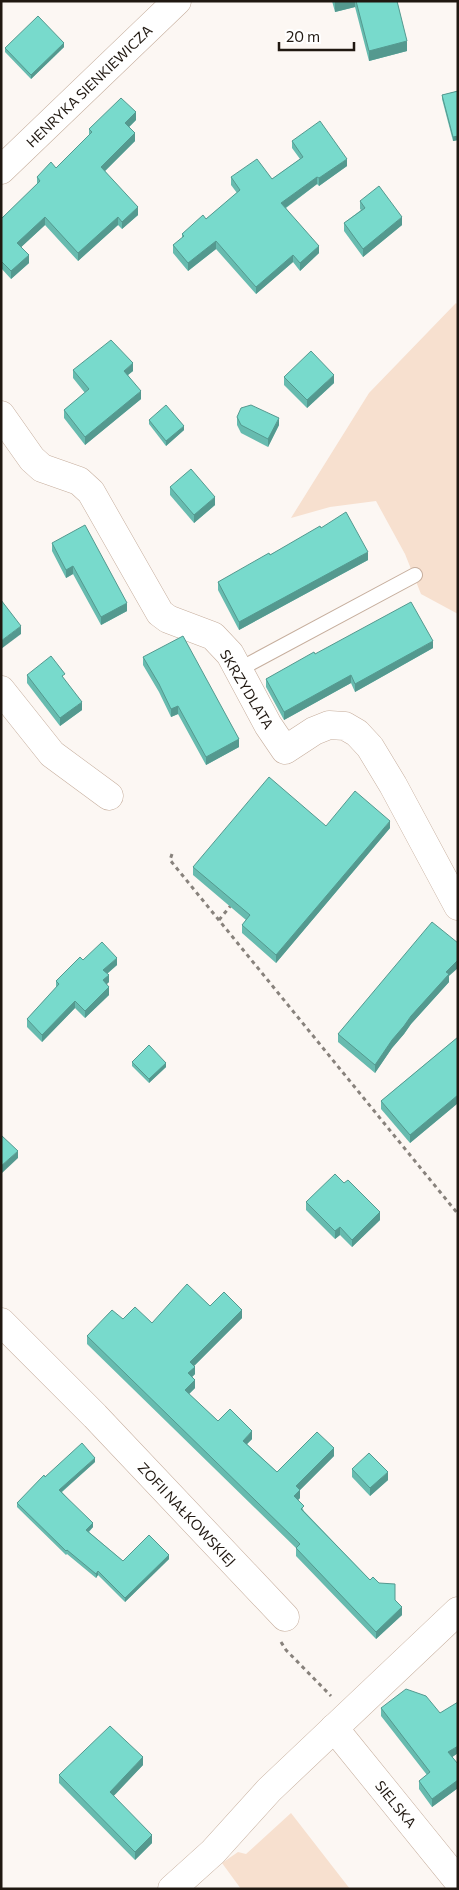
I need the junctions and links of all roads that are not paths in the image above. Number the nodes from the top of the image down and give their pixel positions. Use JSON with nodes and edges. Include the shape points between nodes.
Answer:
{"nodes":[{"id":1,"x":177,"y":1,"type":"edge"},
{"id":2,"x":1,"y":170,"type":"edge"},
{"id":3,"x":1,"y":415,"type":"edge"},
{"id":4,"x":415,"y":575,"type":"dead end"},
{"id":5,"x":238,"y":670,"type":"junction"},
{"id":6,"x":1,"y":690,"type":"edge"},
{"id":7,"x":109,"y":796,"type":"dead end"},
{"id":8,"x":458,"y":906,"type":"edge"},
{"id":9,"x":1,"y":1322,"type":"edge"},
{"id":10,"x":458,"y":1611,"type":"edge"},
{"id":11,"x":285,"y":1617,"type":"road end"},
{"id":12,"x":341,"y":1721,"type":"junction"},
{"id":13,"x":458,"y":1881,"type":"edge"},
{"id":14,"x":172,"y":1889,"type":"edge"}],
"edges":[{"from":1,"to":2,"type":"street","name":"HENRYKA SIENKIEWICZA"},
{"from":3,"to":5,"type":"street","name":"SKRZYDLATA","via":[[42,468],[79,481],[91,492],[160,612],[168,619],[213,636],[230,654]]},
{"from":4,"to":5,"type":"lane"},
{"from":5,"to":8,"type":"street","name":"SKRZYDLATA","via":[[285,750],[329,725],[345,726],[357,733],[370,747],[393,785]]},
{"from":6,"to":7,"type":"street","via":[[52,754]]},
{"from":9,"to":11,"type":"street","name":"ZOFII NAŁKOWSKIEJ","via":[[95,1416]]},
{"from":10,"to":12,"type":"street"},
{"from":12,"to":13,"type":"street","name":"SIELSKA"},
{"from":12,"to":14,"type":"street","via":[[269,1790],[213,1852]]}]}
